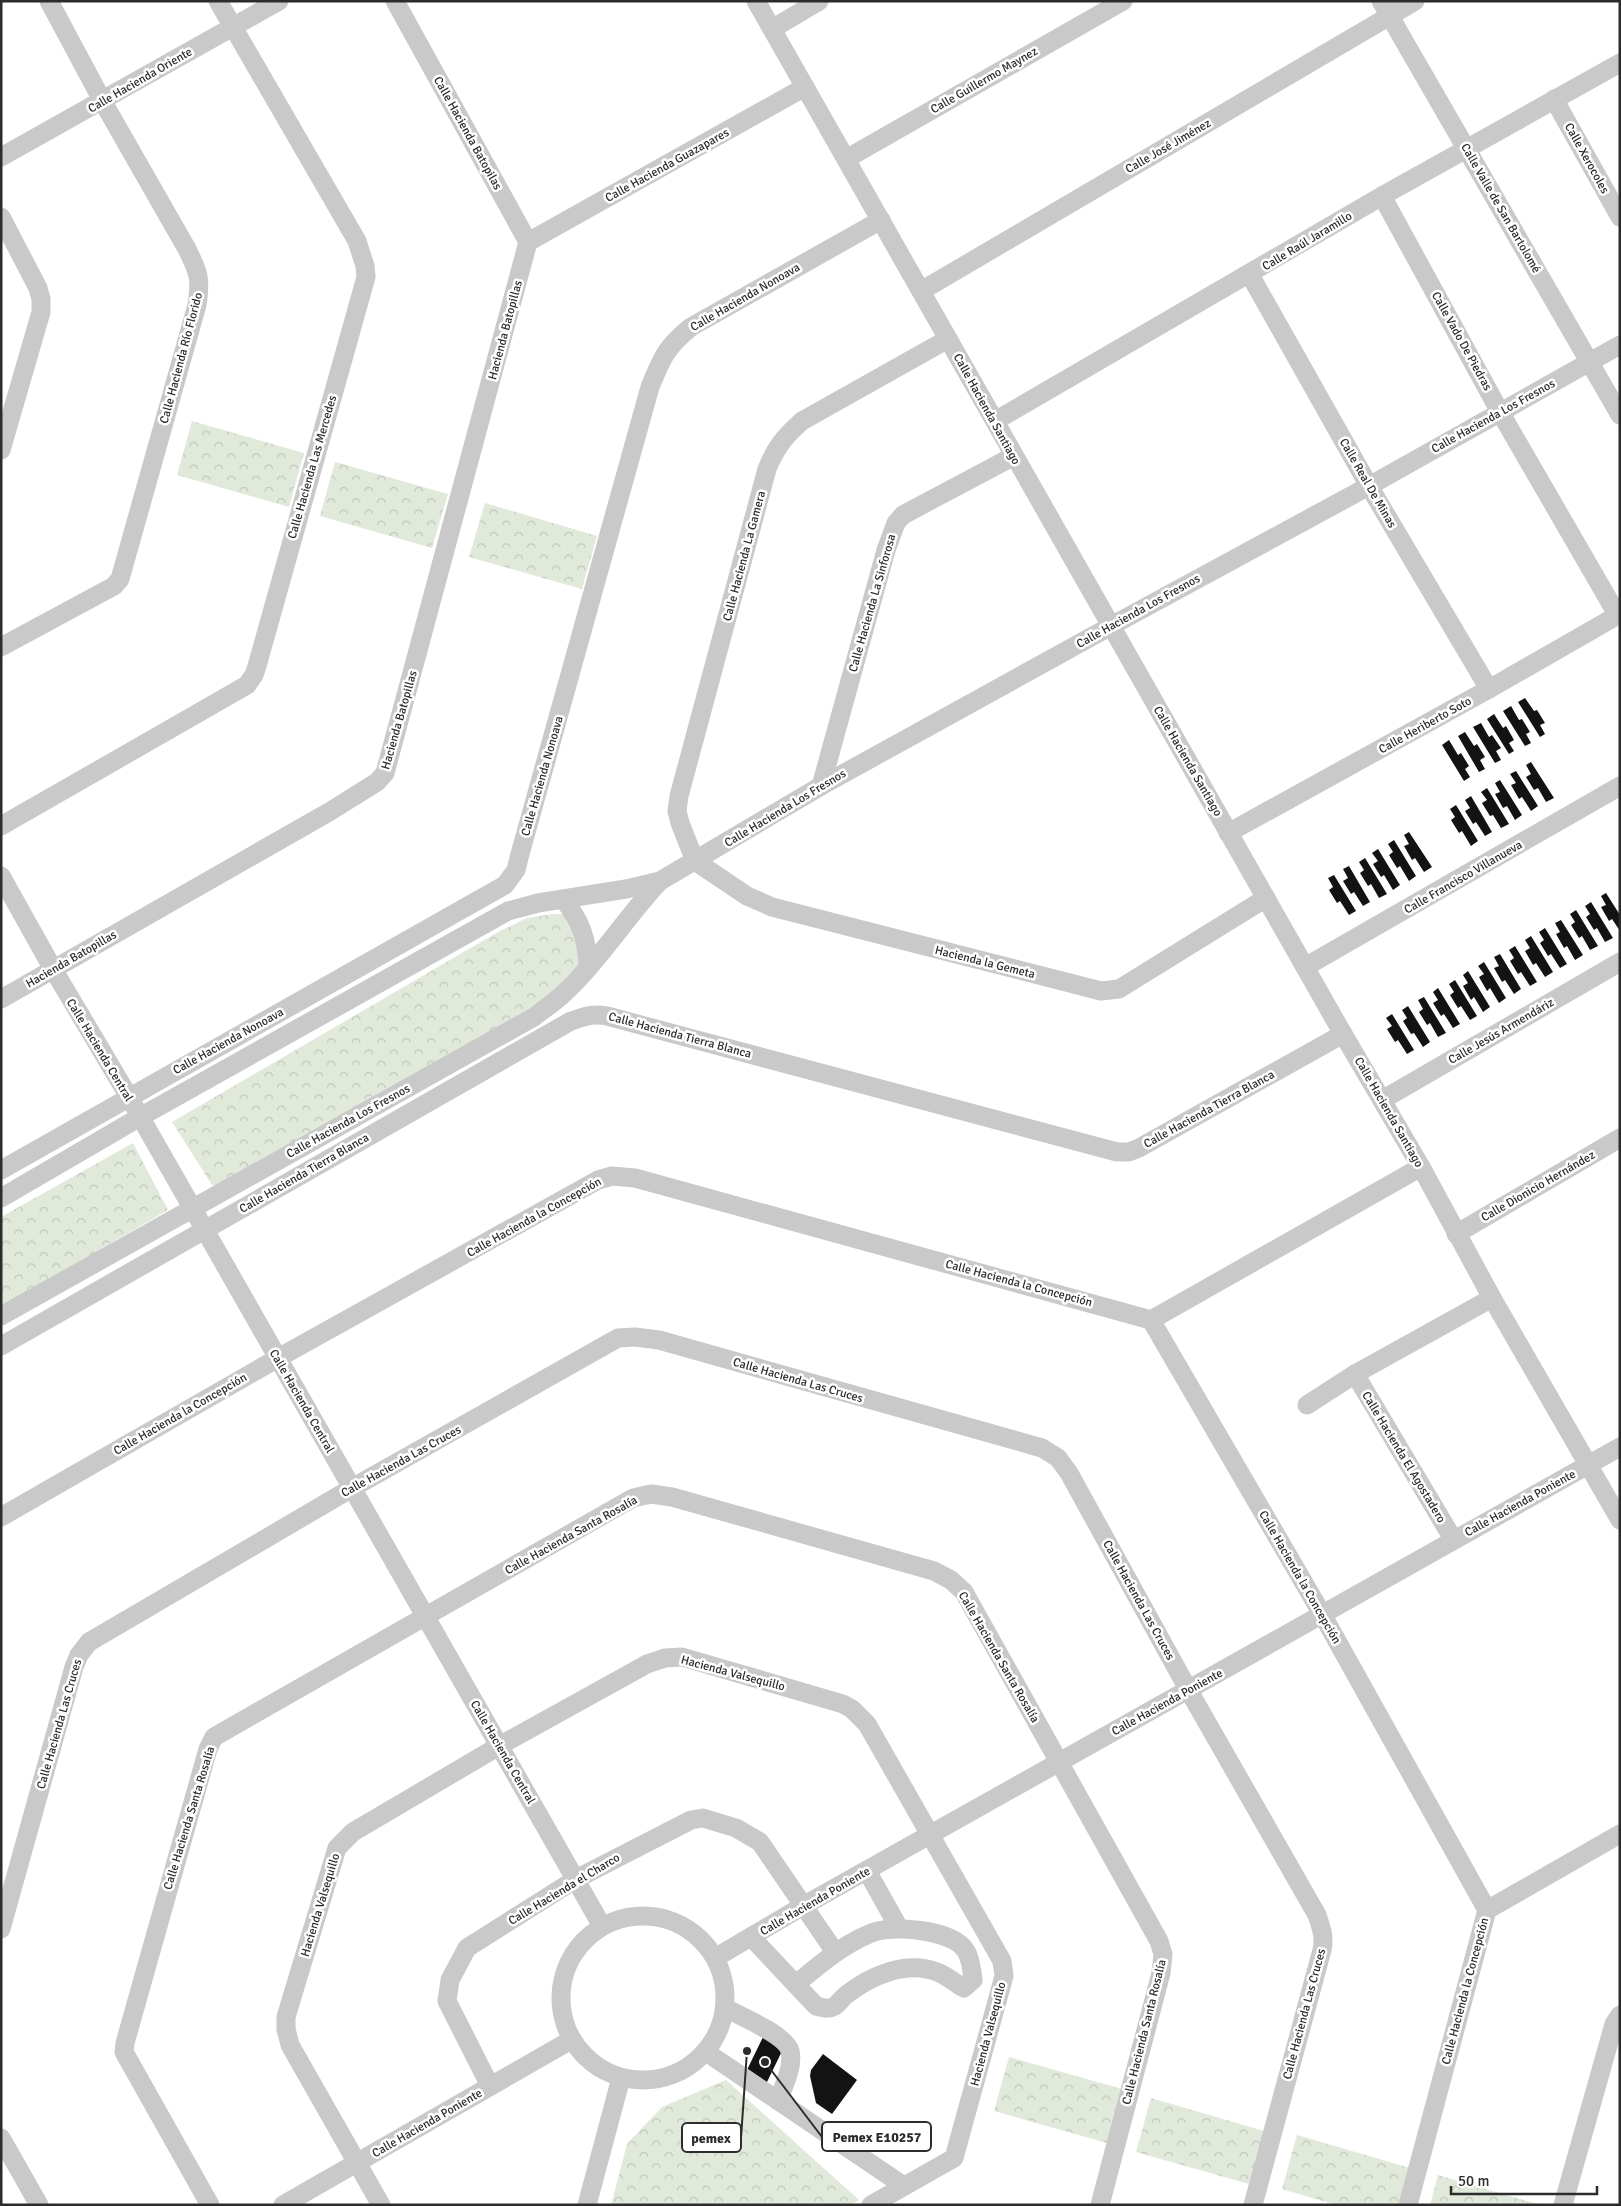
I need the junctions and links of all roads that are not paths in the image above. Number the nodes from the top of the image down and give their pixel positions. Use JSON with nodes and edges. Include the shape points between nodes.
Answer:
{"nodes":[{"id":1,"x":49,"y":1,"type":"edge"},
{"id":2,"x":218,"y":1,"type":"edge"},
{"id":3,"x":279,"y":1,"type":"edge"},
{"id":4,"x":395,"y":1,"type":"edge"},
{"id":5,"x":756,"y":1,"type":"edge"},
{"id":6,"x":819,"y":1,"type":"edge"},
{"id":7,"x":1123,"y":1,"type":"edge"},
{"id":8,"x":1415,"y":1,"type":"edge"},
{"id":9,"x":1385,"y":9,"type":"edge"},
{"id":10,"x":232,"y":28,"type":"junction"},
{"id":11,"x":772,"y":30,"type":"junction"},
{"id":12,"x":1620,"y":63,"type":"edge"},
{"id":13,"x":805,"y":87,"type":"junction"},
{"id":14,"x":1554,"y":99,"type":"junction"},
{"id":15,"x":103,"y":102,"type":"junction"},
{"id":16,"x":1467,"y":150,"type":"junction"},
{"id":17,"x":1,"y":157,"type":"edge"},
{"id":18,"x":846,"y":159,"type":"junction"},
{"id":19,"x":1382,"y":196,"type":"junction"},
{"id":20,"x":1,"y":217,"type":"edge"},
{"id":21,"x":1620,"y":217,"type":"edge"},
{"id":22,"x":880,"y":220,"type":"junction"},
{"id":23,"x":528,"y":242,"type":"junction"},
{"id":24,"x":1250,"y":275,"type":"junction"},
{"id":25,"x":921,"y":291,"type":"junction"},
{"id":26,"x":948,"y":339,"type":"junction"},
{"id":27,"x":1620,"y":345,"type":"edge"},
{"id":28,"x":1590,"y":362,"type":"junction"},
{"id":29,"x":1500,"y":412,"type":"junction"},
{"id":30,"x":1620,"y":415,"type":"edge"},
{"id":31,"x":994,"y":421,"type":"junction"},
{"id":32,"x":1,"y":450,"type":"edge"},
{"id":33,"x":1014,"y":456,"type":"junction"},
{"id":34,"x":1369,"y":486,"type":"junction"},
{"id":35,"x":1619,"y":615,"type":"edge"},
{"id":36,"x":1110,"y":626,"type":"junction"},
{"id":37,"x":1,"y":648,"type":"edge"},
{"id":38,"x":1489,"y":689,"type":"junction"},
{"id":39,"x":821,"y":786,"type":"junction"},
{"id":40,"x":1620,"y":786,"type":"edge"},
{"id":41,"x":1,"y":826,"type":"edge"},
{"id":42,"x":1228,"y":833,"type":"junction"},
{"id":43,"x":695,"y":862,"type":"junction"},
{"id":44,"x":1,"y":876,"type":"edge"},
{"id":45,"x":660,"y":881,"type":"junction"},
{"id":46,"x":1266,"y":898,"type":"junction"},
{"id":47,"x":563,"y":900,"type":"junction"},
{"id":48,"x":1620,"y":962,"type":"edge"},
{"id":49,"x":588,"y":966,"type":"junction"},
{"id":50,"x":1305,"y":967,"type":"junction"},
{"id":51,"x":53,"y":969,"type":"junction"},
{"id":52,"x":1,"y":999,"type":"edge"},
{"id":53,"x":1343,"y":1034,"type":"junction"},
{"id":54,"x":128,"y":1097,"type":"junction"},
{"id":55,"x":1382,"y":1100,"type":"junction"},
{"id":56,"x":140,"y":1117,"type":"junction"},
{"id":57,"x":1620,"y":1138,"type":"edge"},
{"id":58,"x":1421,"y":1167,"type":"junction"},
{"id":59,"x":1,"y":1170,"type":"edge"},
{"id":60,"x":1,"y":1198,"type":"edge"},
{"id":61,"x":192,"y":1208,"type":"junction"},
{"id":62,"x":204,"y":1229,"type":"junction"},
{"id":63,"x":1456,"y":1234,"type":"junction"},
{"id":64,"x":1492,"y":1298,"type":"junction"},
{"id":65,"x":1,"y":1316,"type":"edge"},
{"id":66,"x":1151,"y":1320,"type":"junction"},
{"id":67,"x":1,"y":1346,"type":"edge"},
{"id":68,"x":278,"y":1358,"type":"junction"},
{"id":69,"x":1355,"y":1374,"type":"junction"},
{"id":70,"x":1307,"y":1405,"type":"dead end"},
{"id":71,"x":1620,"y":1447,"type":"edge"},
{"id":72,"x":1588,"y":1465,"type":"junction"},
{"id":73,"x":352,"y":1488,"type":"junction"},
{"id":74,"x":1,"y":1517,"type":"edge"},
{"id":75,"x":1620,"y":1520,"type":"edge"},
{"id":76,"x":1453,"y":1539,"type":"junction"},
{"id":77,"x":1322,"y":1614,"type":"junction"},
{"id":78,"x":426,"y":1617,"type":"junction"},
{"id":79,"x":1189,"y":1691,"type":"junction"},
{"id":80,"x":499,"y":1746,"type":"junction"},
{"id":81,"x":1059,"y":1763,"type":"junction"},
{"id":82,"x":1620,"y":1834,"type":"edge"},
{"id":83,"x":930,"y":1836,"type":"junction"},
{"id":84,"x":867,"y":1871,"type":"junction"},
{"id":85,"x":576,"y":1879,"type":"junction"},
{"id":86,"x":803,"y":1906,"type":"junction"},
{"id":87,"x":1487,"y":1910,"type":"junction"},
{"id":88,"x":602,"y":1926,"type":"junction"},
{"id":89,"x":899,"y":1928,"type":"junction"},
{"id":90,"x":1,"y":1929,"type":"edge"},
{"id":91,"x":988,"y":1936,"type":"junction"},
{"id":92,"x":752,"y":1938,"type":"junction"},
{"id":93,"x":966,"y":1951,"type":"junction"},
{"id":94,"x":835,"y":1952,"type":"junction"},
{"id":95,"x":716,"y":1958,"type":"junction"},
{"id":96,"x":796,"y":1984,"type":"junction"},
{"id":97,"x":725,"y":2008,"type":"junction"},
{"id":98,"x":1620,"y":2015,"type":"edge"},
{"id":99,"x":571,"y":2040,"type":"junction"},
{"id":100,"x":706,"y":2052,"type":"junction"},
{"id":101,"x":621,"y":2078,"type":"junction"},
{"id":102,"x":490,"y":2086,"type":"junction"},
{"id":103,"x":778,"y":2101,"type":"junction"},
{"id":104,"x":1,"y":2138,"type":"edge"},
{"id":105,"x":356,"y":2163,"type":"junction"},
{"id":106,"x":904,"y":2186,"type":"junction"},
{"id":107,"x":39,"y":2205,"type":"edge"},
{"id":108,"x":210,"y":2205,"type":"edge"},
{"id":109,"x":283,"y":2205,"type":"edge"},
{"id":110,"x":381,"y":2205,"type":"edge"},
{"id":111,"x":587,"y":2205,"type":"edge"},
{"id":112,"x":870,"y":2205,"type":"edge"},
{"id":113,"x":1100,"y":2205,"type":"edge"},
{"id":114,"x":1253,"y":2205,"type":"edge"},
{"id":115,"x":1408,"y":2205,"type":"edge"},
{"id":116,"x":1563,"y":2205,"type":"edge"}],
"edges":[{"from":1,"to":15,"type":"street","name":"Calle Hacienda Río Florido"},
{"from":2,"to":10,"type":"street","name":"Calle Hacienda Las Mercedes"},
{"from":3,"to":10,"type":"street","name":"Calle Hacienda Oriente"},
{"from":4,"to":23,"type":"street","name":"Calle Hacienda Batopilas"},
{"from":5,"to":11,"type":"street","name":"Calle Hacienda Santiago"},
{"from":6,"to":11,"type":"street"},
{"from":7,"to":18,"type":"street","name":"Calle Guillermo Maynez"},
{"from":8,"to":9,"type":"street","name":"Calle José Jiménez"},
{"from":9,"to":16,"type":"street","name":"Calle Valle de San Bartolomé"},
{"from":9,"to":25,"type":"street","name":"Calle José Jiménez"},
{"from":10,"to":15,"type":"street","name":"Calle Hacienda Oriente"},
{"from":10,"to":41,"type":"street","name":"Calle Hacienda Las Mercedes","via":[[357,241],[366,276],[260,656],[247,685]]},
{"from":11,"to":13,"type":"street","name":"Calle Hacienda Santiago"},
{"from":12,"to":14,"type":"street","name":"Calle Raúl Jaramillo"},
{"from":13,"to":18,"type":"street","name":"Calle Hacienda Santiago"},
{"from":13,"to":23,"type":"street","name":"Calle Hacienda Guazapares"},
{"from":14,"to":16,"type":"street","name":"Calle Raúl Jaramillo"},
{"from":14,"to":21,"type":"street","name":"Calle Xerocoles"},
{"from":15,"to":17,"type":"street","name":"Calle Hacienda Oriente"},
{"from":15,"to":37,"type":"street","name":"Calle Hacienda Río Florido","via":[[196,267],[200,283],[197,305],[120,579],[114,586]]},
{"from":16,"to":19,"type":"street","name":"Calle Raúl Jaramillo"},
{"from":16,"to":28,"type":"street","name":"Calle Valle de San Bartolomé"},
{"from":18,"to":22,"type":"street","name":"Calle Hacienda Santiago"},
{"from":19,"to":24,"type":"street","name":"Calle Raúl Jaramillo"},
{"from":19,"to":29,"type":"street","name":"Calle Vado De Piedras"},
{"from":20,"to":32,"type":"street","via":[[41,299],[38,322]]},
{"from":22,"to":25,"type":"street","name":"Calle Hacienda Santiago"},
{"from":22,"to":54,"type":"street","name":"Calle Hacienda Nonoava","via":[[691,327],[674,340],[663,355],[650,387],[520,854],[505,885]]},
{"from":23,"to":51,"type":"street","name":"Hacienda Batopillas","via":[[385,772],[377,782],[329,812]]},
{"from":24,"to":31,"type":"street","name":"Calle Raúl Jaramillo"},
{"from":24,"to":34,"type":"street","name":"Calle Real De Minas"},
{"from":25,"to":26,"type":"street","name":"Calle Hacienda Santiago"},
{"from":26,"to":31,"type":"street","name":"Calle Hacienda Santiago"},
{"from":26,"to":43,"type":"street","name":"Calle Hacienda La Gamera","via":[[802,421],[775,450],[679,796],[680,823]]},
{"from":27,"to":28,"type":"street","name":"Calle Hacienda Los Fresnos"},
{"from":28,"to":29,"type":"street","name":"Calle Hacienda Los Fresnos"},
{"from":28,"to":30,"type":"street","name":"Calle Valle de San Bartolomé"},
{"from":29,"to":34,"type":"street","name":"Calle Hacienda Los Fresnos"},
{"from":29,"to":35,"type":"street","name":"Calle Vado De Piedras"},
{"from":31,"to":33,"type":"street","name":"Calle Hacienda Santiago"},
{"from":33,"to":36,"type":"street","name":"Calle Hacienda Santiago"},
{"from":33,"to":39,"type":"street","name":"Calle Hacienda La Sinforosa","via":[[903,515],[896,523]]},
{"from":34,"to":36,"type":"street","name":"Calle Hacienda Los Fresnos"},
{"from":34,"to":38,"type":"street","name":"Calle Real De Minas"},
{"from":35,"to":38,"type":"street","name":"Calle Heriberto Soto"},
{"from":36,"to":39,"type":"street","name":"Calle Hacienda Los Fresnos"},
{"from":36,"to":42,"type":"street","name":"Calle Hacienda Santiago"},
{"from":38,"to":42,"type":"street","name":"Calle Heriberto Soto"},
{"from":39,"to":43,"type":"street","name":"Calle Hacienda Los Fresnos"},
{"from":40,"to":50,"type":"street","name":"Calle Francisco Villanueva"},
{"from":42,"to":46,"type":"street","name":"Calle Hacienda Santiago"},
{"from":43,"to":45,"type":"street","name":"Calle Hacienda Los Fresnos"},
{"from":43,"to":46,"type":"street","name":"Hacienda la Gemeta","via":[[747,896],[772,907],[1102,991],[1119,989]]},
{"from":44,"to":51,"type":"street","name":"Calle Hacienda Central"},
{"from":45,"to":47,"type":"street","name":"Calle Hacienda Los Fresnos"},
{"from":45,"to":49,"type":"street","name":"Calle Hacienda Los Fresnos"},
{"from":46,"to":50,"type":"street","name":"Calle Hacienda Santiago"},
{"from":47,"to":49,"type":"street","via":[[581,924]]},
{"from":47,"to":56,"type":"street","name":"Calle Hacienda Los Fresnos","via":[[508,911]]},
{"from":48,"to":55,"type":"street","name":"Calle Jesús Armendáriz"},
{"from":49,"to":61,"type":"street","name":"Calle Hacienda Los Fresnos","via":[[561,996],[534,1017]]},
{"from":50,"to":53,"type":"street","name":"Calle Hacienda Santiago"},
{"from":51,"to":52,"type":"street","name":"Hacienda Batopillas"},
{"from":51,"to":54,"type":"street","name":"Calle Hacienda Central"},
{"from":53,"to":55,"type":"street","name":"Calle Hacienda Santiago"},
{"from":53,"to":62,"type":"street","name":"Calle Hacienda Tierra Blanca","via":[[1139,1148],[1117,1152],[596,1014],[571,1021]]},
{"from":54,"to":56,"type":"street","name":"Calle Hacienda Central"},
{"from":54,"to":59,"type":"street","name":"Calle Hacienda Nonoava"},
{"from":55,"to":58,"type":"street","name":"Calle Hacienda Santiago"},
{"from":56,"to":60,"type":"street","name":"Calle Hacienda Los Fresnos"},
{"from":56,"to":61,"type":"street","name":"Calle Hacienda Central"},
{"from":57,"to":63,"type":"street","name":"Calle Dionicio Hernández"},
{"from":58,"to":63,"type":"street","name":"Calle Hacienda Santiago"},
{"from":58,"to":66,"type":"street"},
{"from":61,"to":62,"type":"street","name":"Calle Hacienda Central"},
{"from":61,"to":65,"type":"street","name":"Calle Hacienda Los Fresnos"},
{"from":62,"to":67,"type":"street","name":"Calle Hacienda Tierra Blanca"},
{"from":62,"to":68,"type":"street","name":"Calle Hacienda Central"},
{"from":63,"to":64,"type":"street","name":"Calle Hacienda Santiago"},
{"from":64,"to":69,"type":"street"},
{"from":64,"to":72,"type":"street","name":"Calle Hacienda Santiago"},
{"from":66,"to":68,"type":"street","name":"Calle Hacienda la Concepción","via":[[636,1178],[612,1176],[589,1185]]},
{"from":66,"to":77,"type":"street","name":"Calle Hacienda la Concepción"},
{"from":68,"to":73,"type":"street","name":"Calle Hacienda Central"},
{"from":68,"to":74,"type":"street","name":"Calle Hacienda la Concepción"},
{"from":69,"to":70,"type":"street"},
{"from":69,"to":76,"type":"street","name":"Calle Hacienda El Agostadero"},
{"from":71,"to":72,"type":"street","name":"Calle Hacienda Poniente"},
{"from":72,"to":75,"type":"street","name":"Calle Hacienda Santiago"},
{"from":72,"to":76,"type":"street","name":"Calle Hacienda Poniente"},
{"from":73,"to":78,"type":"street","name":"Calle Hacienda Central"},
{"from":73,"to":79,"type":"street","name":"Calle Hacienda Las Cruces","via":[[618,1338],[659,1340],[1042,1448],[1058,1458]]},
{"from":73,"to":90,"type":"street","name":"Calle Hacienda Las Cruces","via":[[84,1647],[74,1668]]},
{"from":76,"to":77,"type":"street","name":"Calle Hacienda Poniente"},
{"from":77,"to":79,"type":"street","name":"Calle Hacienda Poniente"},
{"from":77,"to":87,"type":"street","name":"Calle Hacienda la Concepción"},
{"from":78,"to":80,"type":"street","name":"Calle Hacienda Central"},
{"from":78,"to":81,"type":"street","name":"Calle Hacienda Santa Rosalía","via":[[633,1498],[651,1494],[672,1497],[934,1571],[951,1580],[964,1592]]},
{"from":78,"to":108,"type":"street","name":"Calle Hacienda Santa Rosalía","via":[[214,1737],[208,1749],[124,2052]]},
{"from":79,"to":81,"type":"street","name":"Calle Hacienda Poniente"},
{"from":79,"to":114,"type":"street","name":"Calle Hacienda Las Cruces","via":[[1317,1915],[1324,1940]]},
{"from":80,"to":83,"type":"street","name":"Hacienda Valsequillo","via":[[647,1664],[682,1657],[852,1709],[867,1724]]},
{"from":80,"to":85,"type":"street","name":"Calle Hacienda Central"},
{"from":80,"to":105,"type":"street","name":"Hacienda Valsequillo","via":[[353,1832],[337,1848],[286,2017],[286,2029],[290,2045]]},
{"from":81,"to":83,"type":"street","name":"Calle Hacienda Poniente"},
{"from":81,"to":113,"type":"street","name":"Calle Hacienda Santa Rosalía","via":[[1159,1941],[1163,1954],[1161,1974]]},
{"from":82,"to":87,"type":"street"},
{"from":83,"to":84,"type":"street","name":"Calle Hacienda Poniente"},
{"from":83,"to":91,"type":"street","name":"Hacienda Valsequillo"},
{"from":84,"to":86,"type":"street","name":"Calle Hacienda Poniente"},
{"from":84,"to":89,"type":"street"},
{"from":85,"to":86,"type":"street","name":"Calle Hacienda el Charco","via":[[679,1824],[703,1818],[736,1828],[760,1842]]},
{"from":85,"to":88,"type":"street","name":"Calle Hacienda Central"},
{"from":85,"to":102,"type":"street","name":"Calle Hacienda el Charco","via":[[467,1948],[450,1980],[448,2001]]},
{"from":86,"to":92,"type":"street","name":"Calle Hacienda Poniente"},
{"from":86,"to":94,"type":"street","name":"Calle Hacienda el Charco"},
{"from":87,"to":115,"type":"street","name":"Calle Hacienda la Concepción"},
{"from":88,"to":95,"type":"street","via":[[633,1916],[666,1919],[694,1934]]},
{"from":88,"to":99,"type":"street","via":[[582,1942],[567,1964],[562,1981],[562,2016]]},
{"from":89,"to":93,"type":"street","via":[[940,1934],[959,1943]]},
{"from":89,"to":94,"type":"street","via":[[871,1932]]},
{"from":91,"to":93,"type":"street"},
{"from":91,"to":106,"type":"street","name":"Hacienda Valsequillo","via":[[1002,1961],[1004,1976],[957,2151],[954,2158]]},
{"from":92,"to":95,"type":"street","name":"Calle Hacienda Poniente"},
{"from":92,"to":96,"type":"street"},
{"from":93,"to":96,"type":"street","via":[[973,1980],[964,1988],[938,1972],[894,1970],[879,1974],[845,1995],[835,2006],[825,2009],[816,2006]]},
{"from":94,"to":96,"type":"street"},
{"from":95,"to":97,"type":"street","via":[[724,1983]]},
{"from":97,"to":100,"type":"street","via":[[718,2033]]},
{"from":97,"to":103,"type":"street","via":[[782,2039],[790,2050],[790,2064]]},
{"from":98,"to":116,"type":"street","via":[[1614,2024]]},
{"from":99,"to":101,"type":"street","via":[[584,2057]]},
{"from":99,"to":102,"type":"street","name":"Calle Hacienda Poniente"},
{"from":100,"to":101,"type":"street","via":[[688,2068],[668,2077],[644,2081]]},
{"from":100,"to":103,"type":"street"},
{"from":101,"to":111,"type":"street"},
{"from":102,"to":105,"type":"street","name":"Calle Hacienda Poniente"},
{"from":103,"to":106,"type":"street"},
{"from":104,"to":107,"type":"street"},
{"from":105,"to":109,"type":"street","name":"Calle Hacienda Poniente"},
{"from":105,"to":110,"type":"street","name":"Hacienda Valsequillo"},
{"from":106,"to":112,"type":"street","name":"Hacienda Valsequillo"}]}
